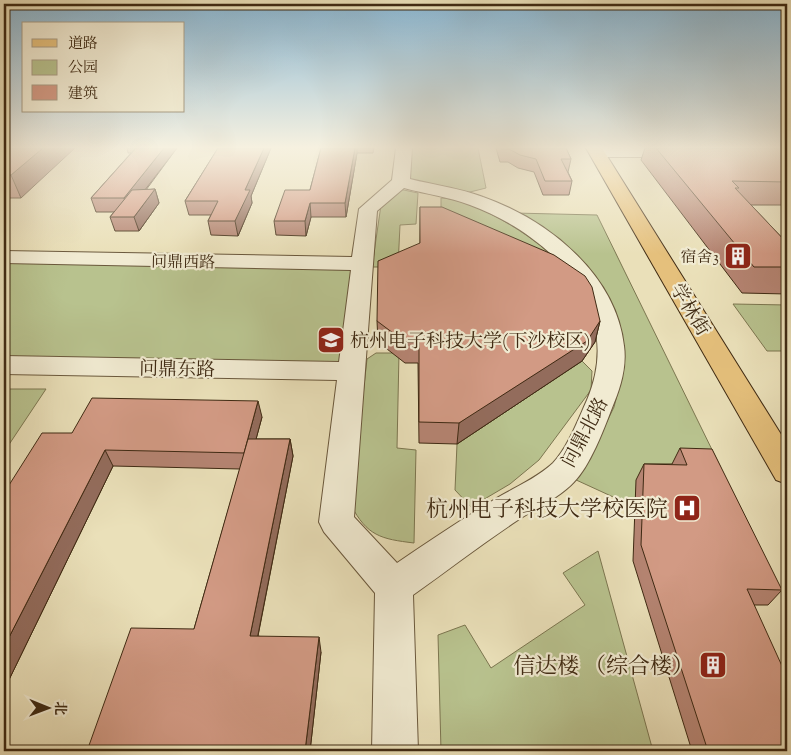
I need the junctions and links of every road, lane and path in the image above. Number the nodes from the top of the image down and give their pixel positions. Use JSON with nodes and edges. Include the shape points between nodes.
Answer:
{"nodes":[{"id":1,"x":399,"y":183,"type":"edge"},
{"id":2,"x":406,"y":183,"type":"edge"},
{"id":3,"x":616,"y":183,"type":"edge"},
{"id":4,"x":4,"y":257,"type":"edge"},
{"id":5,"x":362,"y":264,"type":"junction"},
{"id":6,"x":4,"y":365,"type":"edge"},
{"id":7,"x":350,"y":371,"type":"junction"},
{"id":8,"x":787,"y":471,"type":"edge"},
{"id":9,"x":394,"y":588,"type":"junction"},
{"id":10,"x":395,"y":751,"type":"edge"}],
"edges":[{"from":1,"to":5,"type":"street","via":[[368,209]]},
{"from":2,"to":9,"type":"street","name":"问鼎北路","via":[[479,201],[539,232],[578,268],[594,291],[610,324],[613,351],[606,397],[563,473]]},
{"from":3,"to":8,"type":"main road","name":"学林街"},
{"from":4,"to":5,"type":"street","name":"问鼎西路"},
{"from":5,"to":7,"type":"street"},
{"from":6,"to":7,"type":"street","name":"问鼎东路"},
{"from":7,"to":9,"type":"street","via":[[336,522]]},
{"from":9,"to":10,"type":"street"}]}
